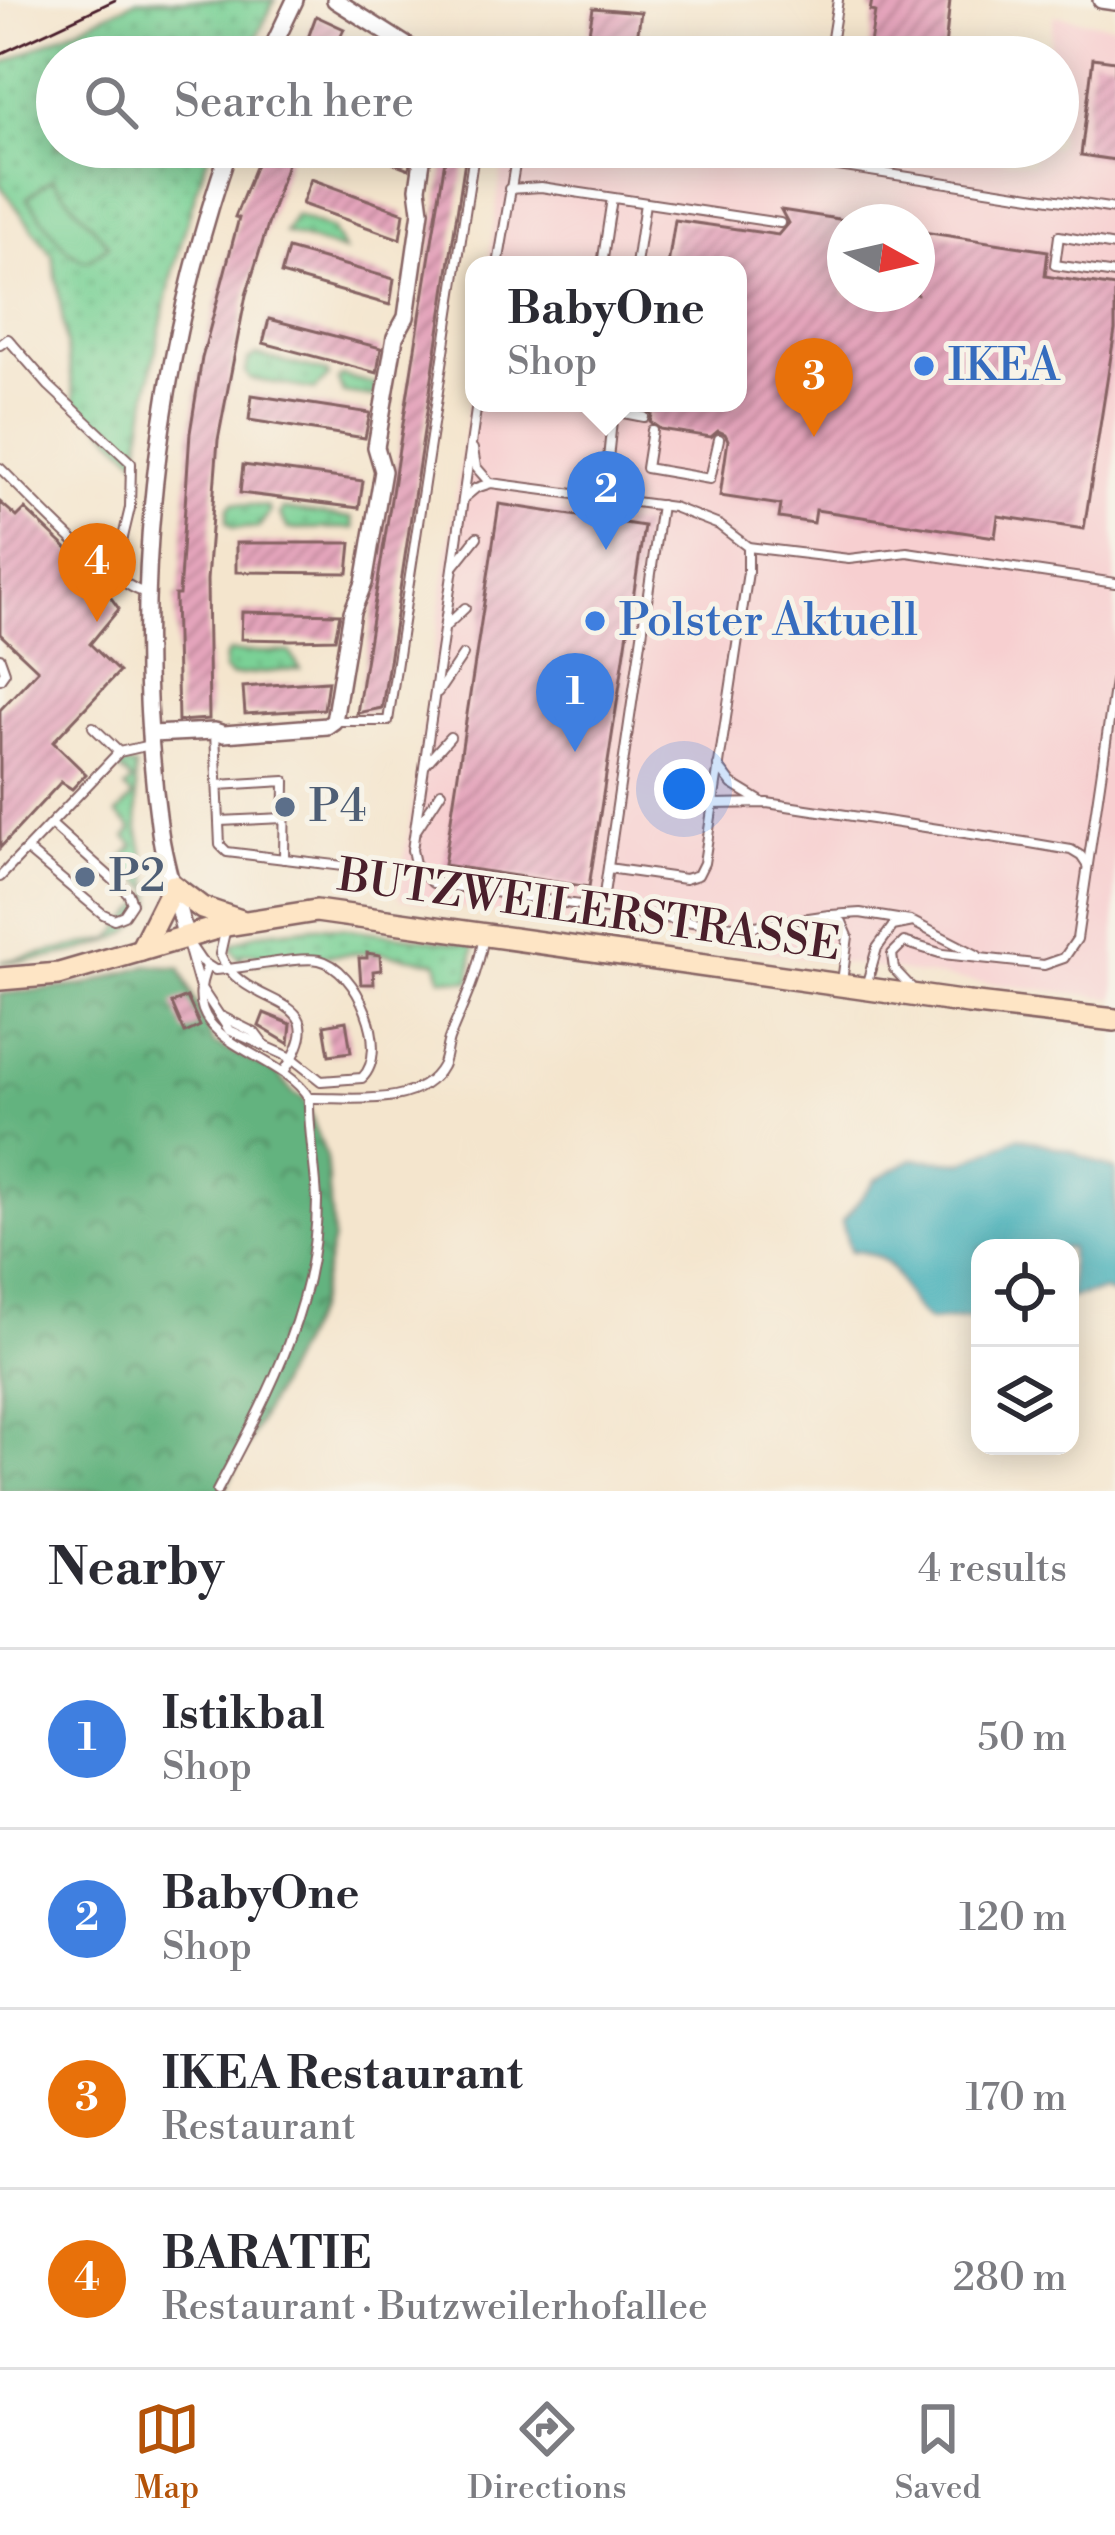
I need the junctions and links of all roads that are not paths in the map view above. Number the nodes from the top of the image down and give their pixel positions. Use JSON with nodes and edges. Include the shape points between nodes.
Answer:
{"nodes":[{"id":1,"x":295,"y":0,"type":"edge"},
{"id":2,"x":335,"y":0,"type":"edge"},
{"id":3,"x":838,"y":0,"type":"edge"},
{"id":4,"x":1101,"y":0,"type":"edge"},
{"id":5,"x":1115,"y":2,"type":"edge"},
{"id":6,"x":278,"y":36,"type":"edge"},
{"id":7,"x":392,"y":36,"type":"edge"},
{"id":8,"x":833,"y":36,"type":"edge"},
{"id":9,"x":223,"y":168,"type":"edge"},
{"id":10,"x":421,"y":168,"type":"edge"},
{"id":11,"x":473,"y":168,"type":"edge"},
{"id":12,"x":514,"y":168,"type":"edge"},
{"id":13,"x":853,"y":168,"type":"edge"},
{"id":14,"x":509,"y":189,"type":"junction"},
{"id":15,"x":612,"y":198,"type":"junction"},
{"id":16,"x":646,"y":203,"type":"junction"},
{"id":17,"x":1115,"y":208,"type":"edge"},
{"id":18,"x":780,"y":223,"type":"dead end"},
{"id":19,"x":1115,"y":245,"type":"edge"},
{"id":20,"x":499,"y":256,"type":"edge"},
{"id":21,"x":603,"y":256,"type":"edge"},
{"id":22,"x":637,"y":256,"type":"edge"},
{"id":23,"x":1115,"y":274,"type":"edge"},
{"id":24,"x":0,"y":345,"type":"edge"},
{"id":25,"x":476,"y":412,"type":"edge"},
{"id":26,"x":611,"y":412,"type":"edge"},
{"id":27,"x":628,"y":412,"type":"edge"},
{"id":28,"x":644,"y":417,"type":"dead end"},
{"id":29,"x":652,"y":430,"type":"dead end"},
{"id":30,"x":719,"y":440,"type":"dead end"},
{"id":31,"x":472,"y":442,"type":"junction"},
{"id":32,"x":0,"y":468,"type":"edge"},
{"id":33,"x":490,"y":483,"type":"junction"},
{"id":34,"x":604,"y":497,"type":"junction"},
{"id":35,"x":463,"y":499,"type":"junction"},
{"id":36,"x":661,"y":505,"type":"junction"},
{"id":37,"x":477,"y":537,"type":"dead end"},
{"id":38,"x":748,"y":547,"type":"junction"},
{"id":39,"x":453,"y":567,"type":"junction"},
{"id":40,"x":114,"y":574,"type":"junction"},
{"id":41,"x":1115,"y":583,"type":"edge"},
{"id":42,"x":148,"y":593,"type":"junction"},
{"id":43,"x":465,"y":608,"type":"dead end"},
{"id":44,"x":444,"y":628,"type":"junction"},
{"id":45,"x":464,"y":655,"type":"dead end"},
{"id":46,"x":0,"y":658,"type":"edge"},
{"id":47,"x":0,"y":679,"type":"edge"},
{"id":48,"x":1115,"y":681,"type":"edge"},
{"id":49,"x":434,"y":698,"type":"junction"},
{"id":50,"x":334,"y":721,"type":"junction"},
{"id":51,"x":93,"y":727,"type":"dead end"},
{"id":52,"x":215,"y":731,"type":"junction"},
{"id":53,"x":450,"y":737,"type":"dead end"},
{"id":54,"x":152,"y":740,"type":"junction"},
{"id":55,"x":119,"y":752,"type":"junction"},
{"id":56,"x":424,"y":766,"type":"junction"},
{"id":57,"x":718,"y":766,"type":"junction"},
{"id":58,"x":218,"y":784,"type":"junction"},
{"id":59,"x":441,"y":791,"type":"dead end"},
{"id":60,"x":767,"y":803,"type":"junction"},
{"id":61,"x":712,"y":804,"type":"junction"},
{"id":62,"x":284,"y":818,"type":"junction"},
{"id":63,"x":219,"y":821,"type":"junction"},
{"id":64,"x":52,"y":825,"type":"junction"},
{"id":65,"x":414,"y":833,"type":"junction"},
{"id":66,"x":26,"y":850,"type":"junction"},
{"id":67,"x":284,"y":859,"type":"junction"},
{"id":68,"x":343,"y":866,"type":"dead end"},
{"id":69,"x":1088,"y":867,"type":"junction"},
{"id":70,"x":608,"y":868,"type":"junction"},
{"id":71,"x":0,"y":878,"type":"edge"},
{"id":72,"x":173,"y":886,"type":"junction"},
{"id":73,"x":602,"y":908,"type":"junction"},
{"id":74,"x":829,"y":915,"type":"junction"},
{"id":75,"x":913,"y":922,"type":"junction"},
{"id":76,"x":234,"y":923,"type":"junction"},
{"id":77,"x":485,"y":933,"type":"junction"},
{"id":78,"x":186,"y":938,"type":"junction"},
{"id":79,"x":141,"y":950,"type":"junction"},
{"id":80,"x":984,"y":958,"type":"junction"},
{"id":81,"x":207,"y":967,"type":"junction"},
{"id":82,"x":230,"y":969,"type":"junction"},
{"id":83,"x":0,"y":979,"type":"edge"},
{"id":84,"x":842,"y":984,"type":"junction"},
{"id":85,"x":199,"y":986,"type":"junction"},
{"id":86,"x":866,"y":988,"type":"junction"},
{"id":87,"x":921,"y":996,"type":"junction"},
{"id":88,"x":1110,"y":1023,"type":"edge"},
{"id":89,"x":292,"y":1058,"type":"junction"},
{"id":90,"x":285,"y":1070,"type":"junction"},
{"id":91,"x":309,"y":1098,"type":"junction"},
{"id":92,"x":218,"y":1491,"type":"edge"}],
"edges":[{"from":1,"to":6,"type":"street"},
{"from":2,"to":7,"type":"street"},
{"from":3,"to":8,"type":"lane"},
{"from":4,"to":5,"type":"street"},
{"from":9,"to":42,"type":"street","via":[[187,281],[164,393]]},
{"from":10,"to":50,"type":"street","via":[[406,317],[395,337],[376,446],[383,471]]},
{"from":11,"to":50,"type":"lane","via":[[388,721]]},
{"from":12,"to":14,"type":"lane"},
{"from":13,"to":17,"type":"lane"},
{"from":14,"to":15,"type":"lane"},
{"from":14,"to":20,"type":"lane"},
{"from":15,"to":16,"type":"lane"},
{"from":15,"to":21,"type":"lane"},
{"from":16,"to":18,"type":"lane"},
{"from":16,"to":22,"type":"lane"},
{"from":19,"to":23,"type":"lane","via":[[1059,236],[1055,265]]},
{"from":24,"to":40,"type":"lane","via":[[8,339],[131,464]]},
{"from":25,"to":31,"type":"lane"},
{"from":26,"to":34,"type":"lane"},
{"from":27,"to":28,"type":"lane"},
{"from":29,"to":30,"type":"lane","via":[[646,468],[710,478]]},
{"from":31,"to":33,"type":"lane","via":[[476,467]]},
{"from":31,"to":35,"type":"lane"},
{"from":32,"to":40,"type":"lane"},
{"from":33,"to":34,"type":"lane"},
{"from":33,"to":35,"type":"lane"},
{"from":34,"to":36,"type":"lane"},
{"from":35,"to":39,"type":"lane"},
{"from":36,"to":38,"type":"lane","via":[[699,515]]},
{"from":36,"to":70,"type":"lane"},
{"from":37,"to":39,"type":"lane"},
{"from":38,"to":41,"type":"lane","via":[[849,559],[907,552]]},
{"from":38,"to":57,"type":"lane"},
{"from":39,"to":44,"type":"lane"},
{"from":40,"to":42,"type":"lane"},
{"from":42,"to":54,"type":"street"},
{"from":43,"to":44,"type":"lane"},
{"from":44,"to":49,"type":"lane"},
{"from":45,"to":49,"type":"lane"},
{"from":46,"to":47,"type":"lane"},
{"from":48,"to":69,"type":"lane"},
{"from":49,"to":56,"type":"lane"},
{"from":50,"to":52,"type":"street"},
{"from":51,"to":55,"type":"lane"},
{"from":52,"to":54,"type":"street"},
{"from":52,"to":58,"type":"lane"},
{"from":53,"to":56,"type":"lane"},
{"from":54,"to":55,"type":"lane"},
{"from":54,"to":72,"type":"street"},
{"from":55,"to":64,"type":"lane"},
{"from":56,"to":65,"type":"lane"},
{"from":57,"to":60,"type":"lane","via":[[747,796]]},
{"from":57,"to":61,"type":"lane"},
{"from":58,"to":62,"type":"lane","via":[[285,781]]},
{"from":58,"to":63,"type":"lane"},
{"from":59,"to":65,"type":"lane"},
{"from":60,"to":61,"type":"lane"},
{"from":60,"to":69,"type":"lane","via":[[1071,850]]},
{"from":61,"to":70,"type":"lane","via":[[698,875]]},
{"from":62,"to":63,"type":"lane"},
{"from":62,"to":67,"type":"lane"},
{"from":63,"to":67,"type":"lane","via":[[227,852]]},
{"from":64,"to":66,"type":"lane"},
{"from":64,"to":66,"type":"lane","via":[[128,893],[124,915],[104,914]]},
{"from":65,"to":73,"type":"lane","via":[[416,868],[433,884]]},
{"from":66,"to":71,"type":"lane"},
{"from":67,"to":68,"type":"lane"},
{"from":69,"to":80,"type":"lane","via":[[1077,939],[1064,958],[1044,965]]},
{"from":70,"to":73,"type":"lane"},
{"from":72,"to":76,"type":"street"},
{"from":72,"to":78,"type":"street"},
{"from":72,"to":79,"type":"street"},
{"from":73,"to":74,"type":"lane","via":[[748,927]]},
{"from":74,"to":75,"type":"lane"},
{"from":74,"to":84,"type":"lane","via":[[848,936]]},
{"from":75,"to":80,"type":"lane"},
{"from":75,"to":86,"type":"lane","via":[[893,926],[877,948]]},
{"from":76,"to":77,"type":"street","name":"BUTZWEILERSTRASSE","via":[[316,911]]},
{"from":76,"to":78,"type":"street","name":"BUTZWEILERSTRASSE"},
{"from":76,"to":82,"type":"lane","via":[[220,954]]},
{"from":77,"to":84,"type":"street","name":"BUTZWEILERSTRASSE"},
{"from":77,"to":91,"type":"lane","via":[[476,982],[433,1078],[399,1096]]},
{"from":78,"to":79,"type":"street","name":"BUTZWEILERSTRASSE"},
{"from":78,"to":81,"type":"lane"},
{"from":78,"to":85,"type":"lane"},
{"from":79,"to":83,"type":"street","name":"BUTZWEILERSTRASSE","via":[[59,974]]},
{"from":80,"to":87,"type":"lane","via":[[897,946],[894,969]]},
{"from":81,"to":82,"type":"lane"},
{"from":81,"to":85,"type":"lane"},
{"from":82,"to":89,"type":"lane","via":[[245,988],[299,1017],[303,1036]]},
{"from":82,"to":89,"type":"lane","via":[[320,961],[350,987],[372,1029],[368,1073],[321,1081]]},
{"from":84,"to":86,"type":"street","name":"BUTZWEILERSTRASSE"},
{"from":85,"to":89,"type":"lane","via":[[230,1030]]},
{"from":85,"to":90,"type":"lane","via":[[217,1033]]},
{"from":86,"to":87,"type":"street","name":"BUTZWEILERSTRASSE"},
{"from":87,"to":88,"type":"street","name":"BUTZWEILERSTRASSE"},
{"from":89,"to":90,"type":"lane"},
{"from":90,"to":91,"type":"lane"},
{"from":91,"to":92,"type":"lane","via":[[317,1200],[306,1287],[281,1369]]}]}
